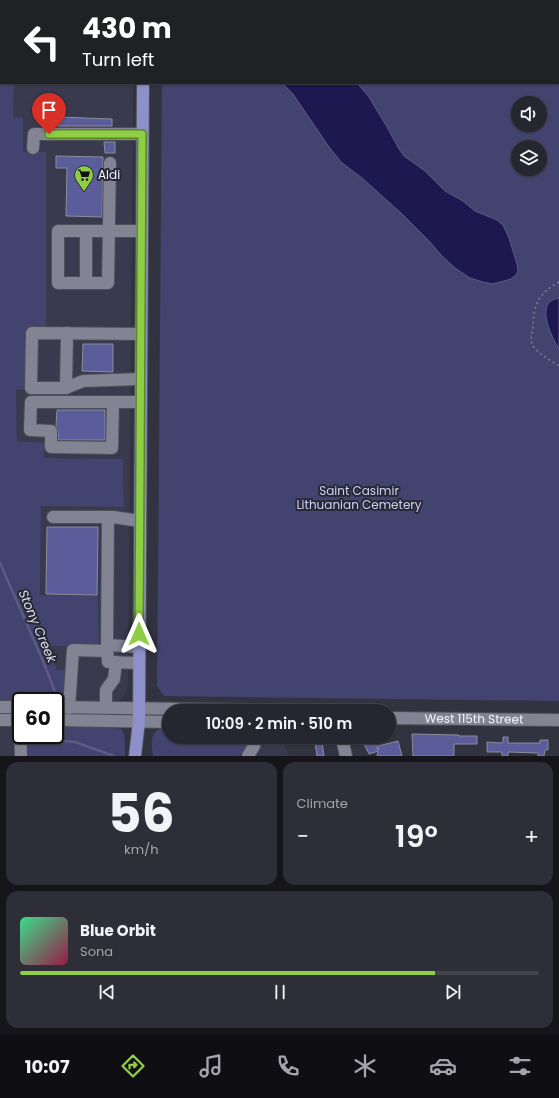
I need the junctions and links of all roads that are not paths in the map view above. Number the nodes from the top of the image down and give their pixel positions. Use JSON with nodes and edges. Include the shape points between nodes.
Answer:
{"nodes":[{"id":1,"x":142,"y":84,"type":"edge"},
{"id":2,"x":142,"y":134,"type":"junction"},
{"id":3,"x":33,"y":148,"type":"dead end"},
{"id":4,"x":110,"y":163,"type":"dead end"},
{"id":5,"x":86,"y":231,"type":"junction"},
{"id":6,"x":109,"y":231,"type":"junction"},
{"id":7,"x":142,"y":231,"type":"junction"},
{"id":8,"x":86,"y":283,"type":"junction"},
{"id":9,"x":67,"y":333,"type":"junction"},
{"id":10,"x":141,"y":334,"type":"junction"},
{"id":11,"x":141,"y":379,"type":"junction"},
{"id":12,"x":66,"y":388,"type":"junction"},
{"id":13,"x":113,"y":402,"type":"junction"},
{"id":14,"x":141,"y":402,"type":"junction"},
{"id":15,"x":53,"y":517,"type":"dead end"},
{"id":16,"x":108,"y":517,"type":"junction"},
{"id":17,"x":140,"y":521,"type":"junction"},
{"id":18,"x":139,"y":647,"type":"junction"},
{"id":19,"x":107,"y":648,"type":"junction"},
{"id":20,"x":116,"y":662,"type":"junction"},
{"id":21,"x":139,"y":663,"type":"junction"},
{"id":22,"x":0,"y":707,"type":"edge"},
{"id":23,"x":12,"y":707,"type":"edge"},
{"id":24,"x":64,"y":708,"type":"edge"},
{"id":25,"x":69,"y":708,"type":"junction"},
{"id":26,"x":106,"y":708,"type":"junction"},
{"id":27,"x":139,"y":708,"type":"junction"},
{"id":28,"x":162,"y":708,"type":"edge"},
{"id":29,"x":396,"y":718,"type":"edge"},
{"id":30,"x":0,"y":720,"type":"edge"},
{"id":31,"x":12,"y":720,"type":"edge"},
{"id":32,"x":64,"y":720,"type":"edge"},
{"id":33,"x":559,"y":720,"type":"edge"},
{"id":34,"x":139,"y":721,"type":"junction"},
{"id":35,"x":162,"y":722,"type":"edge"},
{"id":36,"x":20,"y":744,"type":"edge"},
{"id":37,"x":254,"y":744,"type":"edge"},
{"id":38,"x":343,"y":744,"type":"edge"},
{"id":39,"x":20,"y":756,"type":"edge"},
{"id":40,"x":135,"y":756,"type":"edge"},
{"id":41,"x":143,"y":756,"type":"edge"},
{"id":42,"x":248,"y":756,"type":"edge"},
{"id":43,"x":346,"y":756,"type":"edge"}],
"edges":[{"from":1,"to":2,"type":"main road"},
{"from":2,"to":3,"type":"street","via":[[34,134]]},
{"from":2,"to":7,"type":"main road"},
{"from":4,"to":6,"type":"street"},
{"from":5,"to":6,"type":"street"},
{"from":5,"to":8,"type":"street"},
{"from":5,"to":8,"type":"street","via":[[58,232],[58,283]]},
{"from":6,"to":7,"type":"street"},
{"from":6,"to":8,"type":"street","via":[[108,283]]},
{"from":7,"to":10,"type":"main road"},
{"from":9,"to":10,"type":"street"},
{"from":9,"to":12,"type":"street"},
{"from":9,"to":12,"type":"street","via":[[32,333],[31,388]]},
{"from":10,"to":11,"type":"main road"},
{"from":11,"to":12,"type":"street","via":[[83,381]]},
{"from":11,"to":14,"type":"main road"},
{"from":13,"to":13,"type":"street","via":[[31,402],[30,430],[51,431],[51,447],[112,448]]},
{"from":13,"to":14,"type":"street"},
{"from":14,"to":17,"type":"main road"},
{"from":15,"to":16,"type":"street"},
{"from":16,"to":17,"type":"street"},
{"from":16,"to":19,"type":"street"},
{"from":17,"to":18,"type":"main road"},
{"from":18,"to":19,"type":"street"},
{"from":18,"to":21,"type":"main road"},
{"from":19,"to":20,"type":"street","via":[[108,662]]},
{"from":19,"to":25,"type":"street","via":[[73,650]]},
{"from":20,"to":21,"type":"street"},
{"from":20,"to":26,"type":"street","via":[[114,679],[106,690]]},
{"from":21,"to":27,"type":"main road"},
{"from":22,"to":23,"type":"street"},
{"from":24,"to":25,"type":"street"},
{"from":25,"to":26,"type":"street"},
{"from":26,"to":27,"type":"street"},
{"from":27,"to":28,"type":"street"},
{"from":27,"to":34,"type":"main road"},
{"from":29,"to":33,"type":"street","name":"West 115th Street"},
{"from":30,"to":31,"type":"street"},
{"from":32,"to":34,"type":"street"},
{"from":34,"to":35,"type":"street"},
{"from":34,"to":40,"type":"main road"},
{"from":34,"to":41,"type":"main road"},
{"from":36,"to":39,"type":"street"},
{"from":37,"to":42,"type":"street"},
{"from":38,"to":43,"type":"street"}]}
